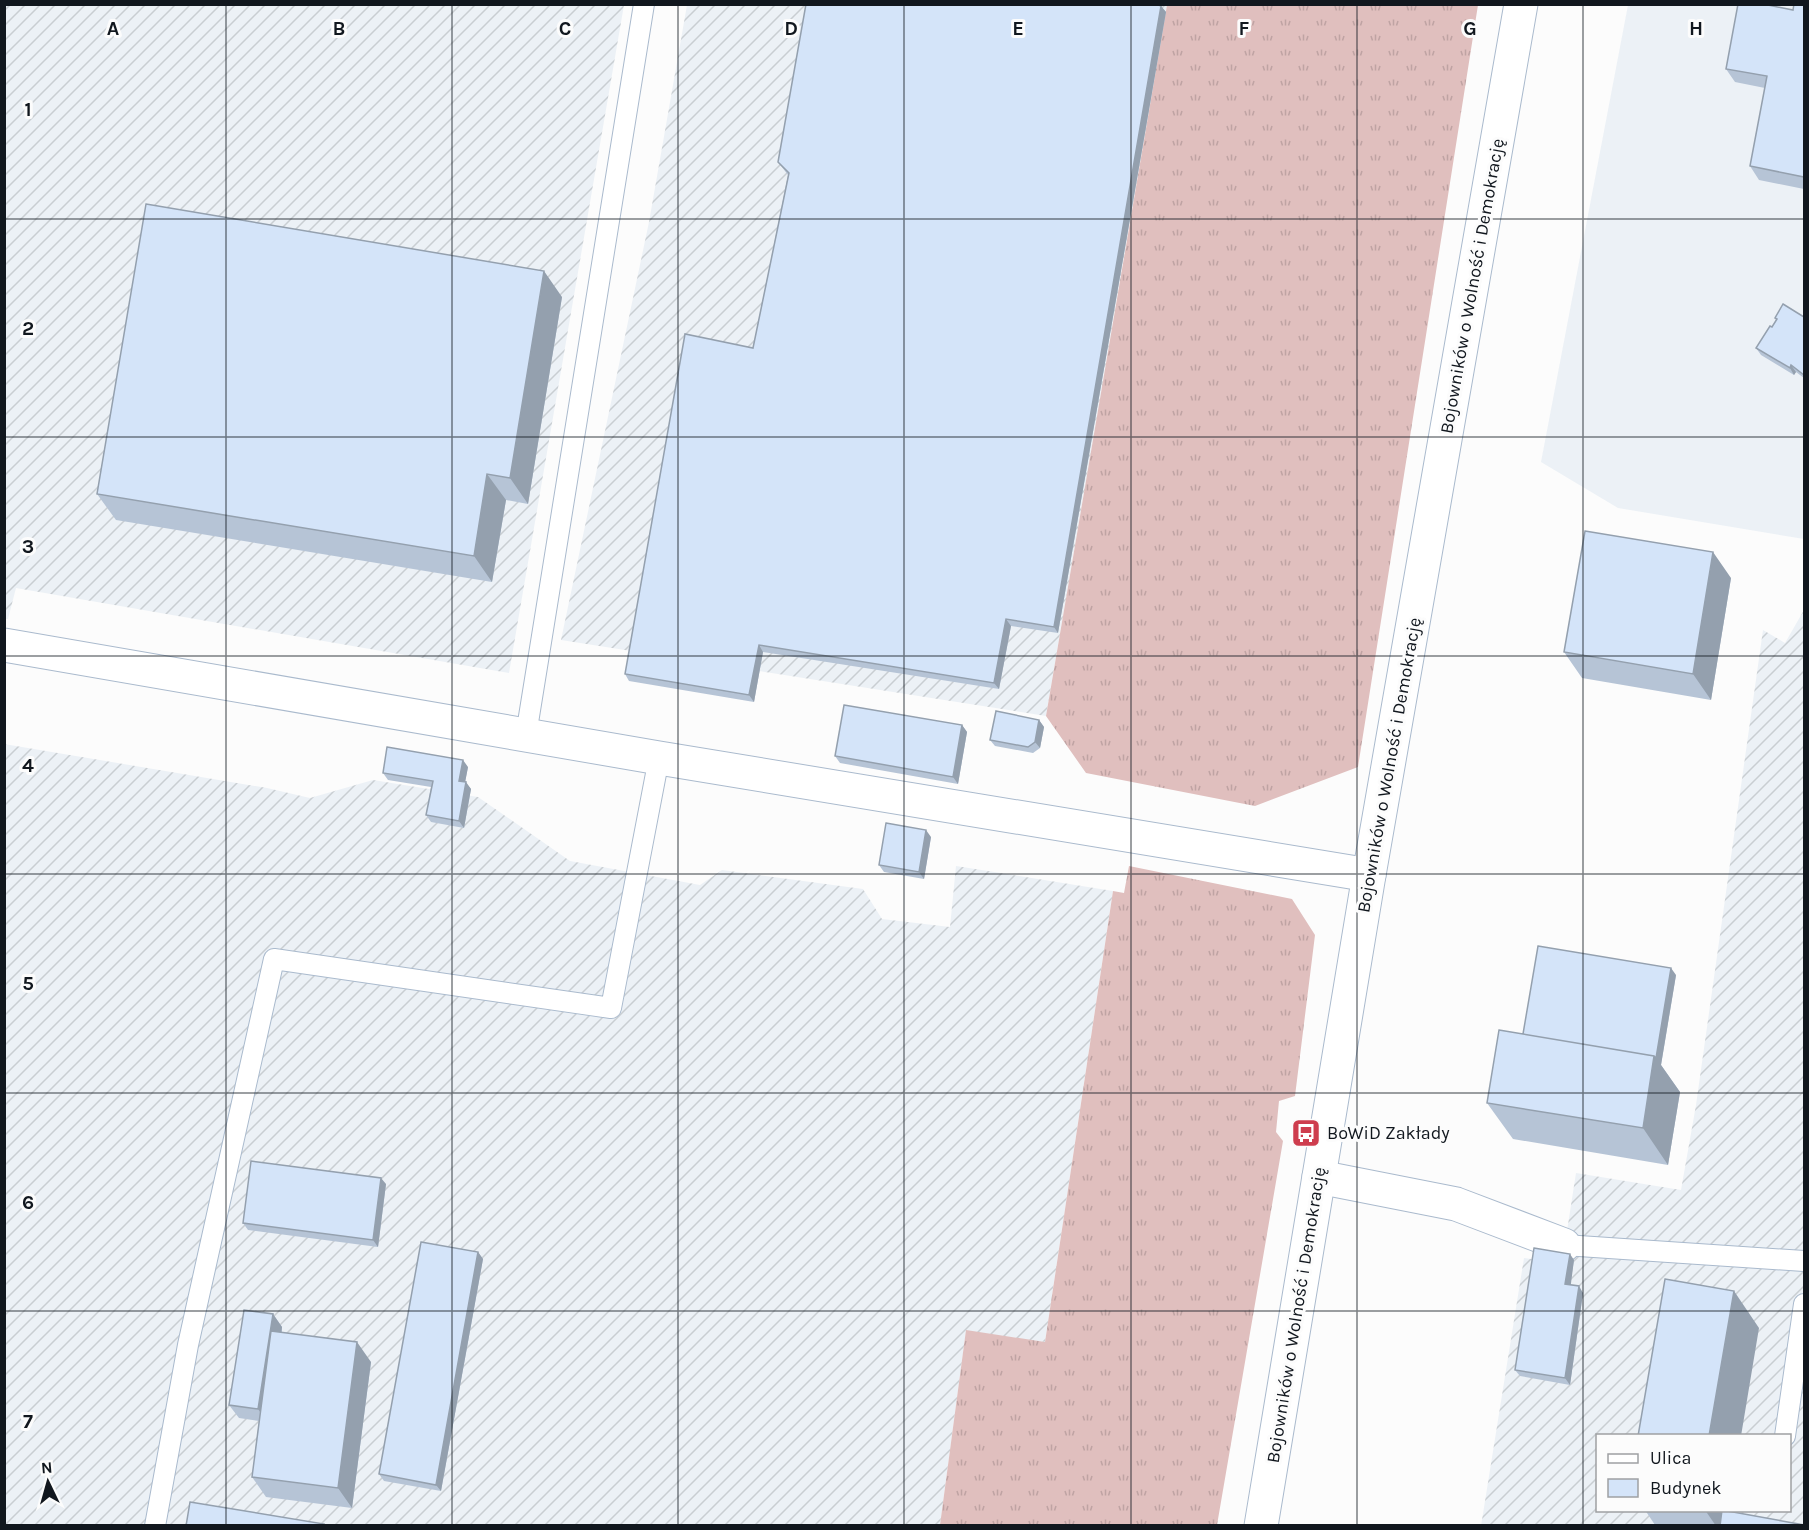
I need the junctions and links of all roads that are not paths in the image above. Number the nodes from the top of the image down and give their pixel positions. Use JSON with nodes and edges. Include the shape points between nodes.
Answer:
{"nodes":[{"id":1,"x":644,"y":4,"type":"edge"},
{"id":2,"x":1521,"y":4,"type":"edge"},
{"id":3,"x":4,"y":645,"type":"edge"},
{"id":4,"x":526,"y":735,"type":"junction"},
{"id":5,"x":659,"y":758,"type":"junction"},
{"id":6,"x":1369,"y":875,"type":"junction"},
{"id":7,"x":1319,"y":1177,"type":"junction"},
{"id":8,"x":1564,"y":1245,"type":"joint"},
{"id":9,"x":1804,"y":1261,"type":"edge"},
{"id":10,"x":1804,"y":1304,"type":"edge"},
{"id":11,"x":1785,"y":1434,"type":"edge"},
{"id":12,"x":155,"y":1526,"type":"edge"},
{"id":13,"x":1261,"y":1526,"type":"edge"}],
"edges":[{"from":1,"to":4,"type":"lane"},
{"from":2,"to":6,"type":"street","name":"Bojowników o Wolność i Demokrację"},
{"from":3,"to":4,"type":"street"},
{"from":4,"to":5,"type":"street"},
{"from":5,"to":6,"type":"street"},
{"from":5,"to":12,"type":"lane","via":[[611,1008],[273,959],[188,1345]]},
{"from":6,"to":7,"type":"street","name":"Bojowników o Wolność i Demokrację"},
{"from":7,"to":8,"type":"street","via":[[1456,1204]]},
{"from":7,"to":13,"type":"street","name":"Bojowników o Wolność i Demokrację"},
{"from":8,"to":9,"type":"lane"},
{"from":10,"to":11,"type":"lane"}]}
